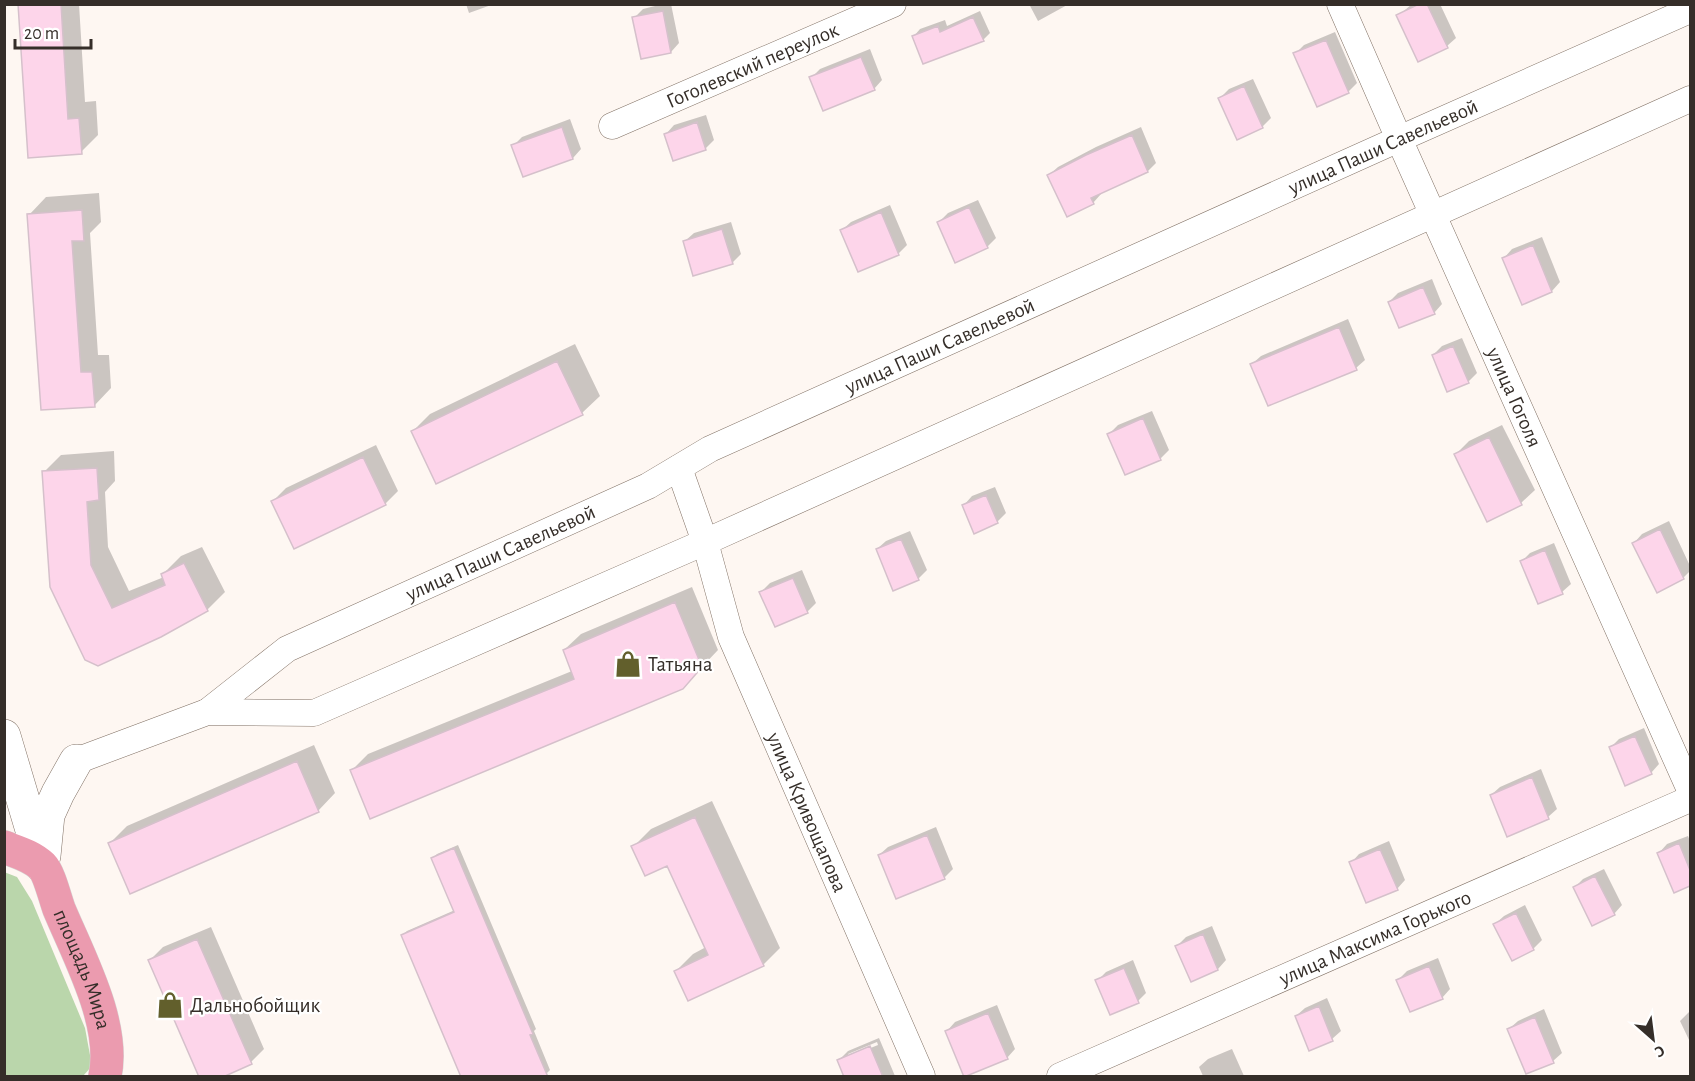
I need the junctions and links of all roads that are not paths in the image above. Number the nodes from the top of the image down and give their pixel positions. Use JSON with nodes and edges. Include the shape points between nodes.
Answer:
{"nodes":[{"id":1,"x":893,"y":4,"type":"edge"},
{"id":2,"x":1340,"y":4,"type":"edge"},
{"id":3,"x":1690,"y":10,"type":"edge"},
{"id":4,"x":1690,"y":99,"type":"edge"},
{"id":5,"x":612,"y":126,"type":"dead end"},
{"id":6,"x":1399,"y":139,"type":"junction"},
{"id":7,"x":1433,"y":215,"type":"junction"},
{"id":8,"x":679,"y":468,"type":"junction"},
{"id":9,"x":705,"y":542,"type":"junction"},
{"id":10,"x":207,"y":712,"type":"junction"},
{"id":11,"x":4,"y":736,"type":"edge"},
{"id":12,"x":76,"y":761,"type":"junction"},
{"id":13,"x":11,"y":785,"type":"edge"},
{"id":14,"x":1690,"y":790,"type":"edge"},
{"id":15,"x":1690,"y":799,"type":"edge"},
{"id":16,"x":4,"y":847,"type":"edge"},
{"id":17,"x":43,"y":867,"type":"junction"},
{"id":18,"x":105,"y":1077,"type":"edge"},
{"id":19,"x":922,"y":1077,"type":"edge"},
{"id":20,"x":1059,"y":1077,"type":"edge"}],
"edges":[{"from":1,"to":5,"type":"street","name":"Гоголевский переулок"},
{"from":2,"to":6,"type":"street","name":"улица Гоголя"},
{"from":3,"to":6,"type":"street","name":"улица Паши Савельевой"},
{"from":4,"to":7,"type":"street","name":"улица Паши Савельевой"},
{"from":6,"to":7,"type":"street","name":"улица Гоголя"},
{"from":6,"to":8,"type":"street","name":"улица Паши Савельевой","via":[[710,449]]},
{"from":7,"to":9,"type":"street","name":"улица Паши Савельевой"},
{"from":7,"to":14,"type":"street","name":"улица Гоголя"},
{"from":8,"to":9,"type":"street","name":"улица Кривощапова"},
{"from":8,"to":10,"type":"street","name":"улица Паши Савельевой","via":[[648,486],[287,649]]},
{"from":9,"to":10,"type":"street","name":"улица Паши Савельевой","via":[[314,713]]},
{"from":9,"to":19,"type":"street","name":"улица Кривощапова","via":[[731,637]]},
{"from":10,"to":12,"type":"street","name":"улица Паши Савельевой"},
{"from":11,"to":13,"type":"street","name":"площадь Мира"},
{"from":12,"to":13,"type":"street","name":"улица Паши Савельевой"},
{"from":12,"to":17,"type":"street","via":[[48,815]]},
{"from":13,"to":17,"type":"street","name":"площадь Мира"},
{"from":15,"to":20,"type":"street","name":"улица Максима Горького"},
{"from":16,"to":17,"type":"main road"},
{"from":17,"to":18,"type":"main road","name":"площадь Мира","via":[[97,1001],[104,1033]]}]}
